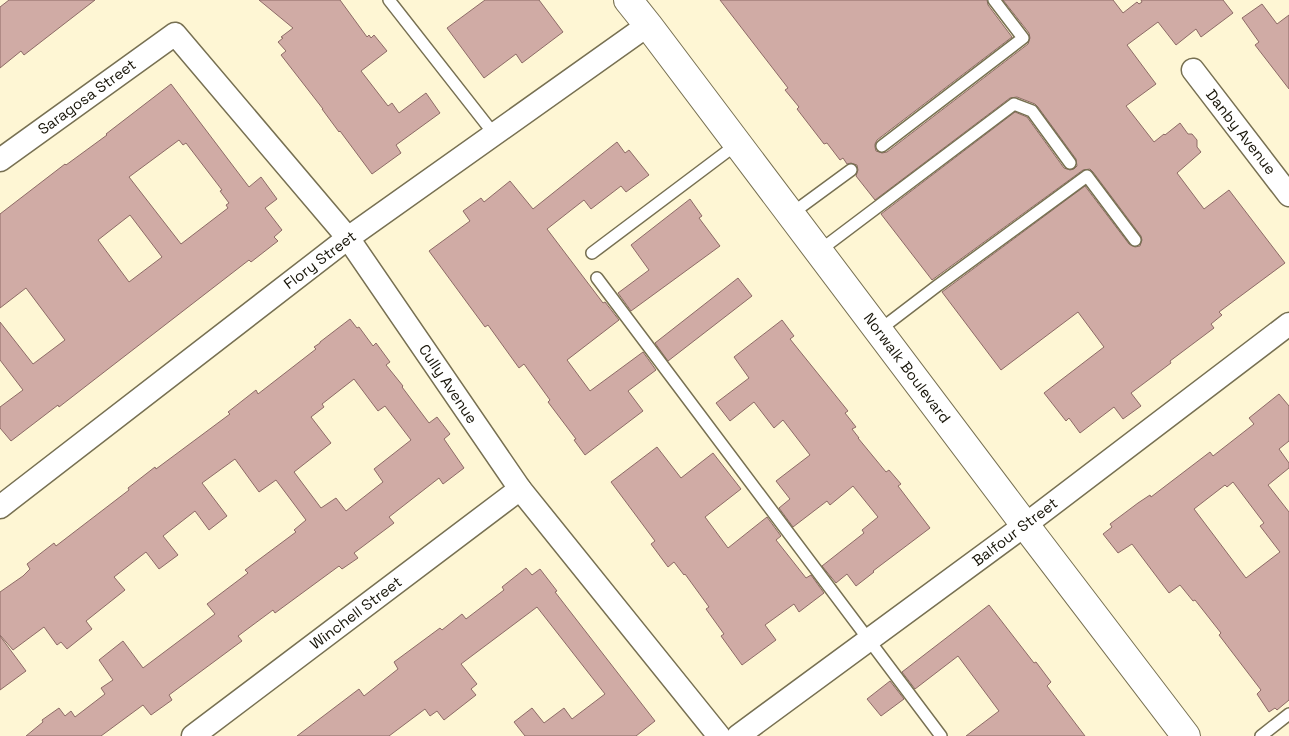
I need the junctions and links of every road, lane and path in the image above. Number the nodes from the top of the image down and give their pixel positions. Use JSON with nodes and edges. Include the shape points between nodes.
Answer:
{"nodes":[{"id":1,"x":389,"y":0,"type":"edge"},
{"id":2,"x":629,"y":0,"type":"edge"},
{"id":3,"x":994,"y":0,"type":"edge"},
{"id":4,"x":648,"y":25,"type":"junction"},
{"id":5,"x":175,"y":34,"type":"joint"},
{"id":6,"x":1193,"y":70,"type":"dead end"},
{"id":7,"x":494,"y":134,"type":"junction"},
{"id":8,"x":738,"y":144,"type":"junction"},
{"id":9,"x":882,"y":146,"type":"dead end"},
{"id":10,"x":0,"y":160,"type":"edge"},
{"id":11,"x":1070,"y":164,"type":"dead end"},
{"id":12,"x":851,"y":170,"type":"dead end"},
{"id":13,"x":1289,"y":195,"type":"edge"},
{"id":14,"x":791,"y":214,"type":"junction"},
{"id":15,"x":348,"y":238,"type":"junction"},
{"id":16,"x":1135,"y":240,"type":"dead end"},
{"id":17,"x":819,"y":251,"type":"junction"},
{"id":18,"x":592,"y":253,"type":"dead end"},
{"id":19,"x":597,"y":278,"type":"dead end"},
{"id":20,"x":1289,"y":324,"type":"edge"},
{"id":21,"x":878,"y":331,"type":"junction"},
{"id":22,"x":520,"y":489,"type":"junction"},
{"id":23,"x":0,"y":507,"type":"edge"},
{"id":24,"x":1025,"y":525,"type":"junction"},
{"id":25,"x":868,"y":640,"type":"junction"},
{"id":26,"x":1289,"y":714,"type":"edge"},
{"id":27,"x":193,"y":736,"type":"edge"},
{"id":28,"x":719,"y":736,"type":"edge"},
{"id":29,"x":738,"y":736,"type":"edge"},
{"id":30,"x":941,"y":736,"type":"edge"},
{"id":31,"x":1186,"y":736,"type":"edge"},
{"id":32,"x":1261,"y":736,"type":"edge"}],
"edges":[{"from":1,"to":7,"type":"lane"},
{"from":2,"to":4,"type":"main road","name":"Norwalk Boulevard"},
{"from":3,"to":9,"type":"lane","via":[[1023,38]]},
{"from":4,"to":7,"type":"street","name":"Flory Street"},
{"from":4,"to":8,"type":"main road","name":"Norwalk Boulevard"},
{"from":5,"to":10,"type":"street","name":"Saragosa Street"},
{"from":5,"to":15,"type":"street","name":"Cully Avenue"},
{"from":6,"to":13,"type":"street","name":"Danby Avenue"},
{"from":7,"to":15,"type":"street","name":"Flory Street"},
{"from":8,"to":14,"type":"main road","name":"Norwalk Boulevard"},
{"from":8,"to":18,"type":"lane"},
{"from":11,"to":17,"type":"lane","via":[[1032,111],[1014,104]]},
{"from":12,"to":14,"type":"lane"},
{"from":14,"to":17,"type":"main road","name":"Norwalk Boulevard"},
{"from":15,"to":22,"type":"street","name":"Cully Avenue"},
{"from":15,"to":23,"type":"street","name":"Flory Street"},
{"from":16,"to":21,"type":"lane","via":[[1087,176]]},
{"from":17,"to":21,"type":"main road","name":"Norwalk Boulevard"},
{"from":19,"to":25,"type":"lane"},
{"from":20,"to":24,"type":"street","name":"Balfour Street"},
{"from":21,"to":24,"type":"main road","name":"Norwalk Boulevard"},
{"from":22,"to":27,"type":"street","name":"Winchell Street"},
{"from":22,"to":28,"type":"street","name":"Cully Avenue"},
{"from":24,"to":25,"type":"street","name":"Balfour Street"},
{"from":24,"to":31,"type":"main road","name":"Norwalk Boulevard"},
{"from":25,"to":29,"type":"street","name":"Balfour Street"},
{"from":25,"to":30,"type":"lane"},
{"from":26,"to":32,"type":"lane"}]}
